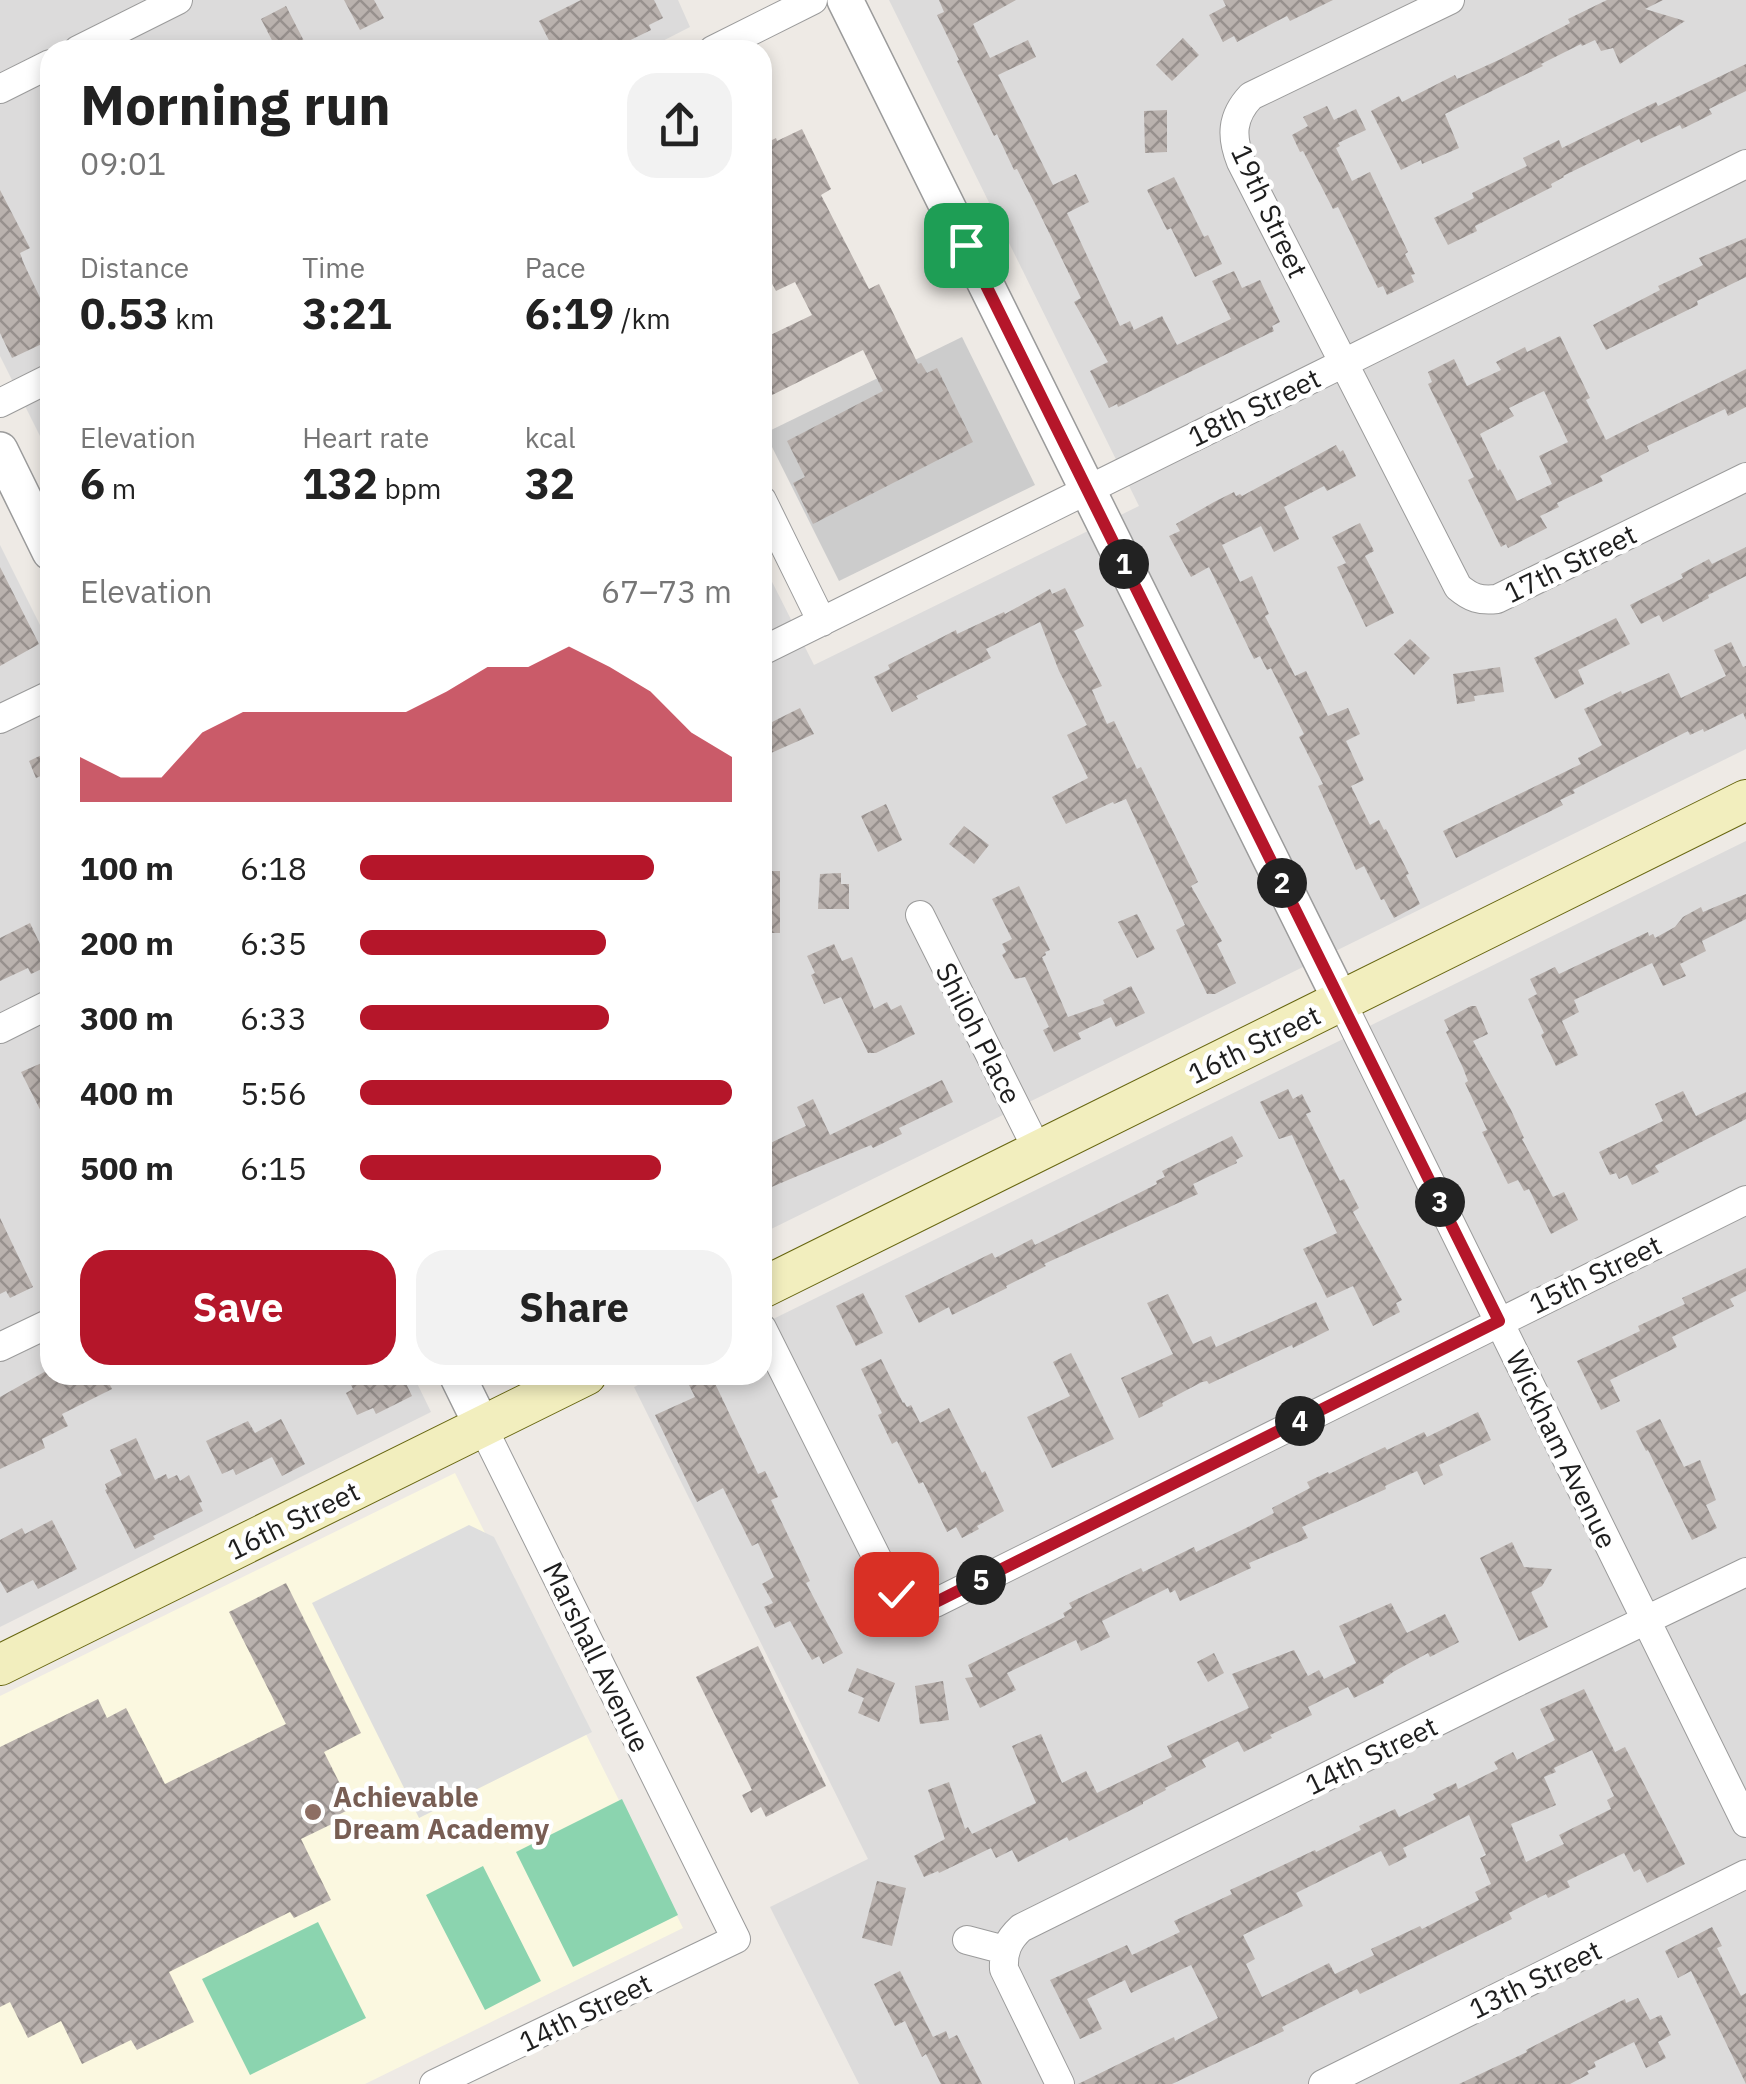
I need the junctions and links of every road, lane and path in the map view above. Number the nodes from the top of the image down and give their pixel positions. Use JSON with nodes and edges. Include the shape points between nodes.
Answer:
{"nodes":[{"id":1,"x":178,"y":0,"type":"edge"},
{"id":2,"x":814,"y":0,"type":"edge"},
{"id":3,"x":845,"y":0,"type":"edge"},
{"id":4,"x":1450,"y":0,"type":"edge"},
{"id":5,"x":98,"y":40,"type":"edge"},
{"id":6,"x":733,"y":40,"type":"edge"},
{"id":7,"x":40,"y":69,"type":"edge"},
{"id":8,"x":0,"y":89,"type":"edge"},
{"id":9,"x":1746,"y":164,"type":"edge"},
{"id":10,"x":1344,"y":363,"type":"junction"},
{"id":11,"x":40,"y":383,"type":"edge"},
{"id":12,"x":0,"y":403,"type":"edge"},
{"id":13,"x":0,"y":450,"type":"edge"},
{"id":14,"x":1746,"y":477,"type":"edge"},
{"id":15,"x":1088,"y":490,"type":"junction"},
{"id":16,"x":772,"y":520,"type":"edge"},
{"id":17,"x":40,"y":532,"type":"edge"},
{"id":18,"x":822,"y":622,"type":"junction"},
{"id":19,"x":772,"y":646,"type":"edge"},
{"id":20,"x":40,"y":699,"type":"edge"},
{"id":21,"x":0,"y":719,"type":"edge"},
{"id":22,"x":1746,"y":800,"type":"edge"},
{"id":23,"x":920,"y":915,"type":"dead end"},
{"id":24,"x":1341,"y":1001,"type":"junction"},
{"id":25,"x":40,"y":1009,"type":"edge"},
{"id":26,"x":0,"y":1029,"type":"edge"},
{"id":27,"x":1038,"y":1151,"type":"junction"},
{"id":28,"x":1746,"y":1200,"type":"edge"},
{"id":29,"x":772,"y":1283,"type":"edge"},
{"id":30,"x":1499,"y":1321,"type":"junction"},
{"id":31,"x":40,"y":1328,"type":"edge"},
{"id":32,"x":0,"y":1348,"type":"edge"},
{"id":33,"x":772,"y":1348,"type":"edge"},
{"id":34,"x":462,"y":1385,"type":"edge"},
{"id":35,"x":566,"y":1385,"type":"edge"},
{"id":36,"x":482,"y":1426,"type":"junction"},
{"id":37,"x":1746,"y":1572,"type":"edge"},
{"id":38,"x":1646,"y":1620,"type":"junction"},
{"id":39,"x":0,"y":1665,"type":"edge"},
{"id":40,"x":1746,"y":1823,"type":"edge"},
{"id":41,"x":1746,"y":1874,"type":"edge"},
{"id":42,"x":736,"y":1939,"type":"joint"},
{"id":43,"x":966,"y":1940,"type":"dead end"},
{"id":44,"x":1005,"y":1950,"type":"junction"},
{"id":45,"x":434,"y":2084,"type":"edge"},
{"id":46,"x":1060,"y":2084,"type":"edge"},
{"id":47,"x":1323,"y":2084,"type":"edge"}],
"edges":[{"from":1,"to":5,"type":"street"},
{"from":2,"to":6,"type":"street"},
{"from":3,"to":15,"type":"street","name":"Wickham Avenue"},
{"from":4,"to":10,"type":"street","name":"19th Street","via":[[1263,89],[1234,121],[1241,162]]},
{"from":7,"to":8,"type":"street"},
{"from":9,"to":10,"type":"street","name":"18th Street"},
{"from":10,"to":14,"type":"street","name":"17th Street","via":[[1458,587],[1483,601],[1497,600]]},
{"from":10,"to":15,"type":"street","name":"18th Street"},
{"from":11,"to":12,"type":"street"},
{"from":13,"to":17,"type":"street"},
{"from":15,"to":18,"type":"street","name":"18th Street"},
{"from":15,"to":24,"type":"street","name":"Wickham Avenue"},
{"from":16,"to":18,"type":"street"},
{"from":18,"to":19,"type":"street","name":"18th Street"},
{"from":20,"to":21,"type":"street"},
{"from":22,"to":24,"type":"main road","name":"16th Street"},
{"from":23,"to":27,"type":"street","name":"Shiloh Place"},
{"from":24,"to":27,"type":"main road","name":"16th Street"},
{"from":24,"to":30,"type":"street","name":"Wickham Avenue"},
{"from":25,"to":26,"type":"street"},
{"from":27,"to":29,"type":"main road","name":"16th Street"},
{"from":28,"to":30,"type":"street","name":"15th Street"},
{"from":30,"to":33,"type":"street","name":"15th Street","via":[[921,1606],[905,1601],[889,1582]]},
{"from":30,"to":38,"type":"street","name":"Wickham Avenue"},
{"from":31,"to":32,"type":"street"},
{"from":34,"to":36,"type":"street","name":"Marshall Avenue"},
{"from":35,"to":36,"type":"main road","name":"16th Street"},
{"from":36,"to":39,"type":"main road","name":"16th Street"},
{"from":36,"to":42,"type":"street","name":"Marshall Avenue"},
{"from":37,"to":38,"type":"street","name":"14th Street"},
{"from":38,"to":40,"type":"street","name":"Wickham Avenue"},
{"from":38,"to":44,"type":"street","name":"14th Street","via":[[1022,1928]]},
{"from":41,"to":47,"type":"street","name":"13th Street"},
{"from":42,"to":45,"type":"street","name":"14th Street"},
{"from":43,"to":44,"type":"street"},
{"from":44,"to":46,"type":"street","via":[[1004,1969]]}]}
